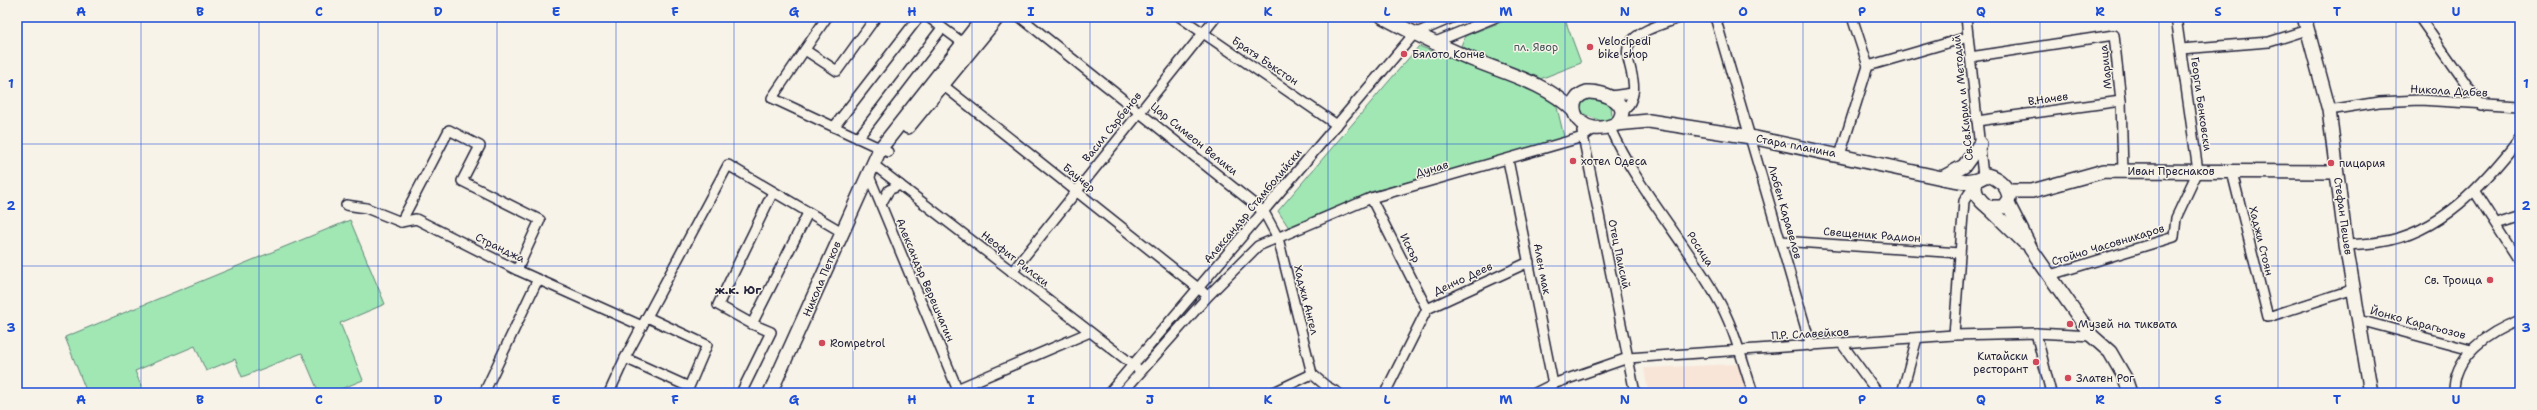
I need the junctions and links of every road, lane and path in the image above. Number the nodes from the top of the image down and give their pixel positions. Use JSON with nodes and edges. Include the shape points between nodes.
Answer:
{"nodes":[{"id":1,"x":827,"y":17,"type":"edge"},
{"id":2,"x":876,"y":17,"type":"edge"},
{"id":3,"x":918,"y":17,"type":"edge"},
{"id":4,"x":928,"y":17,"type":"edge"},
{"id":5,"x":984,"y":17,"type":"edge"},
{"id":6,"x":998,"y":17,"type":"edge"},
{"id":7,"x":1020,"y":17,"type":"edge"},
{"id":8,"x":1180,"y":17,"type":"edge"},
{"id":9,"x":1216,"y":17,"type":"edge"},
{"id":10,"x":1383,"y":17,"type":"edge"},
{"id":11,"x":1454,"y":17,"type":"edge"},
{"id":12,"x":1496,"y":17,"type":"edge"},
{"id":13,"x":1682,"y":17,"type":"edge"},
{"id":14,"x":1715,"y":17,"type":"edge"},
{"id":15,"x":1852,"y":17,"type":"edge"},
{"id":16,"x":1966,"y":17,"type":"edge"},
{"id":17,"x":2176,"y":17,"type":"edge"},
{"id":18,"x":2304,"y":17,"type":"edge"},
{"id":19,"x":2419,"y":17,"type":"edge"},
{"id":20,"x":942,"y":28,"type":"junction"},
{"id":21,"x":2307,"y":30,"type":"junction"},
{"id":22,"x":1203,"y":33,"type":"junction"},
{"id":23,"x":1414,"y":34,"type":"junction"},
{"id":24,"x":1968,"y":37,"type":"junction"},
{"id":25,"x":963,"y":43,"type":"junction"},
{"id":26,"x":1433,"y":43,"type":"junction"},
{"id":27,"x":2181,"y":49,"type":"junction"},
{"id":28,"x":805,"y":50,"type":"junction"},
{"id":29,"x":1970,"y":57,"type":"junction"},
{"id":30,"x":1868,"y":66,"type":"junction"},
{"id":31,"x":939,"y":82,"type":"junction"},
{"id":32,"x":1542,"y":88,"type":"junction"},
{"id":33,"x":1633,"y":93,"type":"junction"},
{"id":34,"x":1580,"y":94,"type":"junction"},
{"id":35,"x":1611,"y":96,"type":"junction"},
{"id":36,"x":2121,"y":101,"type":"junction"},
{"id":37,"x":2481,"y":104,"type":"junction"},
{"id":38,"x":2520,"y":106,"type":"edge"},
{"id":39,"x":2329,"y":110,"type":"junction"},
{"id":40,"x":1141,"y":111,"type":"junction"},
{"id":41,"x":1576,"y":116,"type":"junction"},
{"id":42,"x":1619,"y":116,"type":"junction"},
{"id":43,"x":1977,"y":121,"type":"junction"},
{"id":44,"x":1337,"y":125,"type":"junction"},
{"id":45,"x":834,"y":127,"type":"junction"},
{"id":46,"x":1595,"y":128,"type":"junction"},
{"id":47,"x":1583,"y":137,"type":"junction"},
{"id":48,"x":1751,"y":137,"type":"junction"},
{"id":49,"x":858,"y":138,"type":"junction"},
{"id":50,"x":2520,"y":138,"type":"edge"},
{"id":51,"x":1980,"y":144,"type":"junction"},
{"id":52,"x":884,"y":150,"type":"junction"},
{"id":53,"x":1840,"y":155,"type":"junction"},
{"id":54,"x":1508,"y":160,"type":"junction"},
{"id":55,"x":871,"y":170,"type":"junction"},
{"id":56,"x":2123,"y":171,"type":"junction"},
{"id":57,"x":2198,"y":171,"type":"junction"},
{"id":58,"x":2232,"y":172,"type":"junction"},
{"id":59,"x":2336,"y":172,"type":"junction"},
{"id":60,"x":1942,"y":178,"type":"junction"},
{"id":61,"x":900,"y":185,"type":"junction"},
{"id":62,"x":1979,"y":190,"type":"junction"},
{"id":63,"x":1077,"y":191,"type":"junction"},
{"id":64,"x":773,"y":192,"type":"junction"},
{"id":65,"x":2475,"y":192,"type":"junction"},
{"id":66,"x":2008,"y":196,"type":"junction"},
{"id":67,"x":1371,"y":198,"type":"junction"},
{"id":68,"x":880,"y":204,"type":"junction"},
{"id":69,"x":346,"y":205,"type":"dead end"},
{"id":70,"x":1261,"y":209,"type":"junction"},
{"id":71,"x":808,"y":213,"type":"junction"},
{"id":72,"x":2520,"y":217,"type":"edge"},
{"id":73,"x":401,"y":222,"type":"junction"},
{"id":74,"x":2497,"y":224,"type":"junction"},
{"id":75,"x":842,"y":232,"type":"junction"},
{"id":76,"x":1278,"y":238,"type":"junction"},
{"id":77,"x":1782,"y":241,"type":"junction"},
{"id":78,"x":2346,"y":245,"type":"junction"},
{"id":79,"x":2031,"y":249,"type":"junction"},
{"id":80,"x":1960,"y":252,"type":"junction"},
{"id":81,"x":1529,"y":262,"type":"junction"},
{"id":82,"x":2520,"y":262,"type":"edge"},
{"id":83,"x":517,"y":270,"type":"junction"},
{"id":84,"x":1012,"y":272,"type":"junction"},
{"id":85,"x":2050,"y":275,"type":"junction"},
{"id":86,"x":538,"y":279,"type":"junction"},
{"id":87,"x":1198,"y":288,"type":"junction"},
{"id":88,"x":2354,"y":288,"type":"junction"},
{"id":89,"x":1208,"y":296,"type":"junction"},
{"id":90,"x":1427,"y":309,"type":"junction"},
{"id":91,"x":647,"y":317,"type":"junction"},
{"id":92,"x":2359,"y":320,"type":"junction"},
{"id":93,"x":2520,"y":320,"type":"edge"},
{"id":94,"x":752,"y":324,"type":"junction"},
{"id":95,"x":642,"y":326,"type":"junction"},
{"id":96,"x":1090,"y":332,"type":"junction"},
{"id":97,"x":2036,"y":333,"type":"junction"},
{"id":98,"x":1954,"y":335,"type":"junction"},
{"id":99,"x":2092,"y":336,"type":"junction"},
{"id":100,"x":1917,"y":338,"type":"junction"},
{"id":101,"x":1842,"y":344,"type":"junction"},
{"id":102,"x":1811,"y":346,"type":"junction"},
{"id":103,"x":1738,"y":349,"type":"junction"},
{"id":104,"x":2470,"y":350,"type":"junction"},
{"id":105,"x":625,"y":358,"type":"junction"},
{"id":106,"x":1628,"y":358,"type":"junction"},
{"id":107,"x":1133,"y":365,"type":"junction"},
{"id":108,"x":1141,"y":372,"type":"junction"},
{"id":109,"x":1312,"y":374,"type":"junction"},
{"id":110,"x":1553,"y":384,"type":"junction"},
{"id":111,"x":958,"y":391,"type":"edge"},
{"id":112,"x":484,"y":393,"type":"edge"},
{"id":113,"x":610,"y":393,"type":"edge"},
{"id":114,"x":741,"y":393,"type":"edge"},
{"id":115,"x":770,"y":393,"type":"edge"},
{"id":116,"x":1109,"y":393,"type":"edge"},
{"id":117,"x":1122,"y":393,"type":"edge"},
{"id":118,"x":1272,"y":393,"type":"edge"},
{"id":119,"x":1338,"y":393,"type":"edge"},
{"id":120,"x":1385,"y":393,"type":"edge"},
{"id":121,"x":1535,"y":393,"type":"edge"},
{"id":122,"x":1635,"y":393,"type":"edge"},
{"id":123,"x":1754,"y":393,"type":"edge"},
{"id":124,"x":1878,"y":393,"type":"edge"},
{"id":125,"x":1902,"y":393,"type":"edge"},
{"id":126,"x":2051,"y":393,"type":"edge"},
{"id":127,"x":2130,"y":393,"type":"edge"},
{"id":128,"x":2371,"y":393,"type":"edge"},
{"id":129,"x":2454,"y":393,"type":"edge"}],
"edges":[{"from":1,"to":28,"type":"street"},
{"from":2,"to":28,"type":"street","via":[[837,71]]},
{"from":3,"to":45,"type":"street"},
{"from":4,"to":20,"type":"street"},
{"from":5,"to":25,"type":"street","name":"Никола Петков"},
{"from":6,"to":31,"type":"street","name":"Никола Петков"},
{"from":7,"to":40,"type":"street","name":"Цар Симеон Велики"},
{"from":8,"to":22,"type":"street","name":"Братя Бъкстон"},
{"from":9,"to":22,"type":"street","name":"Васил Сърбенов"},
{"from":10,"to":23,"type":"street"},
{"from":11,"to":23,"type":"street"},
{"from":12,"to":26,"type":"street"},
{"from":13,"to":33,"type":"street","via":[[1645,32],[1630,43],[1628,50]]},
{"from":14,"to":48,"type":"street","name":"Любен Каравелов"},
{"from":15,"to":30,"type":"street"},
{"from":16,"to":24,"type":"street","name":"Св.Св.Кирил и Методий"},
{"from":17,"to":27,"type":"street","name":"Георги Бенковски"},
{"from":18,"to":21,"type":"street","name":"Стефан Пешев"},
{"from":19,"to":37,"type":"street"},
{"from":20,"to":25,"type":"street"},
{"from":20,"to":49,"type":"street"},
{"from":21,"to":27,"type":"street","via":[[2270,42]]},
{"from":21,"to":39,"type":"street","name":"Стефан Пешев"},
{"from":22,"to":40,"type":"street","name":"Васил Сърбенов"},
{"from":22,"to":44,"type":"street","name":"Братя Бъкстон"},
{"from":23,"to":26,"type":"street"},
{"from":23,"to":44,"type":"street","name":"Александър Стамболийски"},
{"from":24,"to":29,"type":"street","name":"Св.Св.Кирил и Методий"},
{"from":24,"to":30,"type":"street"},
{"from":25,"to":31,"type":"street","name":"Никола Петков"},
{"from":26,"to":32,"type":"street"},
{"from":27,"to":57,"type":"street","name":"Георги Бенковски"},
{"from":28,"to":45,"type":"street","via":[[772,98]]},
{"from":29,"to":36,"type":"street","name":"Марица","via":[[2114,35]]},
{"from":29,"to":43,"type":"street","name":"Св.Св.Кирил и Методий"},
{"from":30,"to":53,"type":"street"},
{"from":31,"to":52,"type":"street","name":"Никола Петков"},
{"from":31,"to":63,"type":"street","name":"Баучер"},
{"from":32,"to":34,"type":"street"},
{"from":32,"to":41,"type":"street","via":[[1561,100]]},
{"from":33,"to":35,"type":"street"},
{"from":33,"to":42,"type":"street"},
{"from":34,"to":35,"type":"street","via":[[1593,92]]},
{"from":34,"to":41,"type":"street","via":[[1576,98]]},
{"from":35,"to":42,"type":"street"},
{"from":36,"to":43,"type":"street","name":"В.Начев"},
{"from":36,"to":56,"type":"street","name":"Марица"},
{"from":37,"to":38,"type":"street","name":"Никола Дабев"},
{"from":37,"to":39,"type":"street","name":"Никола Дабев","via":[[2420,100],[2379,102]]},
{"from":39,"to":59,"type":"street","name":"Стефан Пешев"},
{"from":40,"to":63,"type":"street","name":"Васил Сърбенов"},
{"from":40,"to":70,"type":"street","name":"Цар Симеон Велики"},
{"from":41,"to":46,"type":"street"},
{"from":41,"to":47,"type":"street","name":"Отец Паисий"},
{"from":42,"to":46,"type":"street"},
{"from":42,"to":48,"type":"street","name":"Стара планина"},
{"from":42,"to":103,"type":"street","name":"Росица","via":[[1623,155],[1716,296]]},
{"from":43,"to":51,"type":"street","name":"Св.Св.Кирил и Методий"},
{"from":44,"to":70,"type":"street","name":"Александър Стамболийски"},
{"from":45,"to":49,"type":"street"},
{"from":46,"to":47,"type":"street","name":"Дунав"},
{"from":47,"to":54,"type":"street","name":"Дунав"},
{"from":47,"to":106,"type":"street","name":"Отец Паисий"},
{"from":48,"to":53,"type":"street","name":"Стара планина"},
{"from":48,"to":77,"type":"street","name":"Любен Каравелов"},
{"from":49,"to":52,"type":"street"},
{"from":50,"to":65,"type":"street"},
{"from":51,"to":60,"type":"street","via":[[1964,166]]},
{"from":51,"to":62,"type":"street","name":"Св.Св.Кирил и Методий"},
{"from":52,"to":55,"type":"street","name":"Никола Петков"},
{"from":53,"to":60,"type":"street","name":"Стара планина"},
{"from":54,"to":67,"type":"street","name":"Дунав"},
{"from":54,"to":81,"type":"street","name":"Ален мак"},
{"from":55,"to":61,"type":"street","name":"Неофит Рилски"},
{"from":55,"to":68,"type":"street","name":"Александър Верешчагин"},
{"from":55,"to":75,"type":"street","name":"Никола Петков"},
{"from":56,"to":57,"type":"street","name":"Иван Преснаков"},
{"from":56,"to":66,"type":"street","name":"Иван Преснаков","via":[[2104,172]]},
{"from":57,"to":58,"type":"street","name":"Иван Преснаков"},
{"from":57,"to":85,"type":"street","name":"Стойчо Часовникаров","via":[[2176,218],[2174,237]]},
{"from":58,"to":59,"type":"street","name":"Иван Преснаков"},
{"from":58,"to":88,"type":"street","name":"Хаджи Стоян","via":[[2268,317]]},
{"from":59,"to":78,"type":"street","name":"Стефан Пешев"},
{"from":60,"to":62,"type":"street","name":"Стара планина"},
{"from":61,"to":68,"type":"street","via":[[889,190]]},
{"from":61,"to":84,"type":"street","name":"Неофит Рилски"},
{"from":62,"to":66,"type":"street","name":"Иван Преснаков","via":[[1997,209]]},
{"from":62,"to":66,"type":"street","via":[[1992,176]]},
{"from":62,"to":79,"type":"street","name":"Стара планина"},
{"from":62,"to":80,"type":"street","name":"Св.Св.Кирил и Методий","via":[[1964,201]]},
{"from":63,"to":84,"type":"street","name":"Васил Сърбенов"},
{"from":63,"to":87,"type":"street","name":"Баучер"},
{"from":64,"to":71,"type":"street"},
{"from":64,"to":91,"type":"street","via":[[728,165]]},
{"from":64,"to":94,"type":"street","via":[[718,305]]},
{"from":65,"to":74,"type":"street"},
{"from":65,"to":78,"type":"street","via":[[2449,213],[2409,234],[2381,242]]},
{"from":66,"to":79,"type":"street","name":"Стара планина"},
{"from":67,"to":76,"type":"street","name":"Дунав"},
{"from":67,"to":90,"type":"street","name":"Искър"},
{"from":68,"to":111,"type":"street","name":"Александър Верешчагин"},
{"from":69,"to":73,"type":"street","name":"Странджа","via":[[366,208]]},
{"from":70,"to":76,"type":"street","name":"Хаджи Ангел"},
{"from":70,"to":87,"type":"street","name":"Александър Стамболийски"},
{"from":71,"to":75,"type":"street"},
{"from":71,"to":94,"type":"street"},
{"from":72,"to":74,"type":"street"},
{"from":73,"to":83,"type":"street","name":"Странджа","via":[[416,219]]},
{"from":73,"to":83,"type":"street","via":[[449,130],[480,146],[462,181],[540,220]]},
{"from":74,"to":82,"type":"street"},
{"from":75,"to":115,"type":"street","name":"Никола Петков"},
{"from":76,"to":89,"type":"street","via":[[1251,250]]},
{"from":76,"to":109,"type":"street","name":"Хаджи Ангел"},
{"from":77,"to":80,"type":"street","name":"Свещеник Радион"},
{"from":77,"to":102,"type":"street","name":"Любен Каравелов"},
{"from":78,"to":88,"type":"street","name":"Стефан Пешев"},
{"from":79,"to":85,"type":"street","name":"Стара планина"},
{"from":80,"to":98,"type":"street","name":"Св.Св.Кирил и Методий"},
{"from":81,"to":90,"type":"street","name":"Денчо Деев"},
{"from":81,"to":110,"type":"street","name":"Ален мак"},
{"from":83,"to":86,"type":"street","name":"Странджа"},
{"from":84,"to":96,"type":"street","name":"Неофит Рилски"},
{"from":85,"to":99,"type":"street","name":"Стара планина"},
{"from":86,"to":95,"type":"street","name":"Странджа"},
{"from":86,"to":112,"type":"street"},
{"from":87,"to":89,"type":"street","name":"Баучер"},
{"from":87,"to":107,"type":"street","name":"Александър Стамболийски"},
{"from":88,"to":92,"type":"street","name":"Стефан Пешев"},
{"from":89,"to":108,"type":"street"},
{"from":90,"to":120,"type":"street","name":"Денчо Деев"},
{"from":91,"to":95,"type":"street"},
{"from":91,"to":105,"type":"street","via":[[707,345],[689,386]]},
{"from":92,"to":104,"type":"street","name":"Йонко Карагьозов"},
{"from":92,"to":128,"type":"street","name":"Стефан Пешев"},
{"from":93,"to":104,"type":"street","via":[[2500,328]]},
{"from":94,"to":114,"type":"street","via":[[771,332]]},
{"from":95,"to":105,"type":"street"},
{"from":96,"to":107,"type":"street","name":"Неофит Рилски"},
{"from":96,"to":111,"type":"street"},
{"from":97,"to":98,"type":"street","name":"П.Р. Славейков"},
{"from":97,"to":99,"type":"street","name":"П.Р. Славейков"},
{"from":97,"to":126,"type":"street"},
{"from":98,"to":100,"type":"street","name":"П.Р. Славейков"},
{"from":99,"to":127,"type":"street","name":"Стара планина","via":[[2110,352],[2122,372]]},
{"from":100,"to":101,"type":"street","name":"П.Р. Славейков"},
{"from":100,"to":125,"type":"street"},
{"from":101,"to":102,"type":"street","name":"П.Р. Славейков"},
{"from":101,"to":124,"type":"street"},
{"from":102,"to":103,"type":"street","name":"П.Р. Славейков"},
{"from":103,"to":106,"type":"street","name":"П.Р. Славейков"},
{"from":103,"to":123,"type":"street","name":"Росица"},
{"from":104,"to":129,"type":"street","via":[[2458,375]]},
{"from":105,"to":113,"type":"street"},
{"from":106,"to":110,"type":"street","name":"П.Р. Славейков"},
{"from":106,"to":122,"type":"street","name":"Отец Паисий"},
{"from":107,"to":108,"type":"street","name":"Неофит Рилски"},
{"from":107,"to":116,"type":"street","name":"Александър Стамболийски"},
{"from":108,"to":117,"type":"street"},
{"from":109,"to":118,"type":"street"},
{"from":109,"to":119,"type":"street"},
{"from":110,"to":121,"type":"street","name":"П.Р. Славейков"}]}
